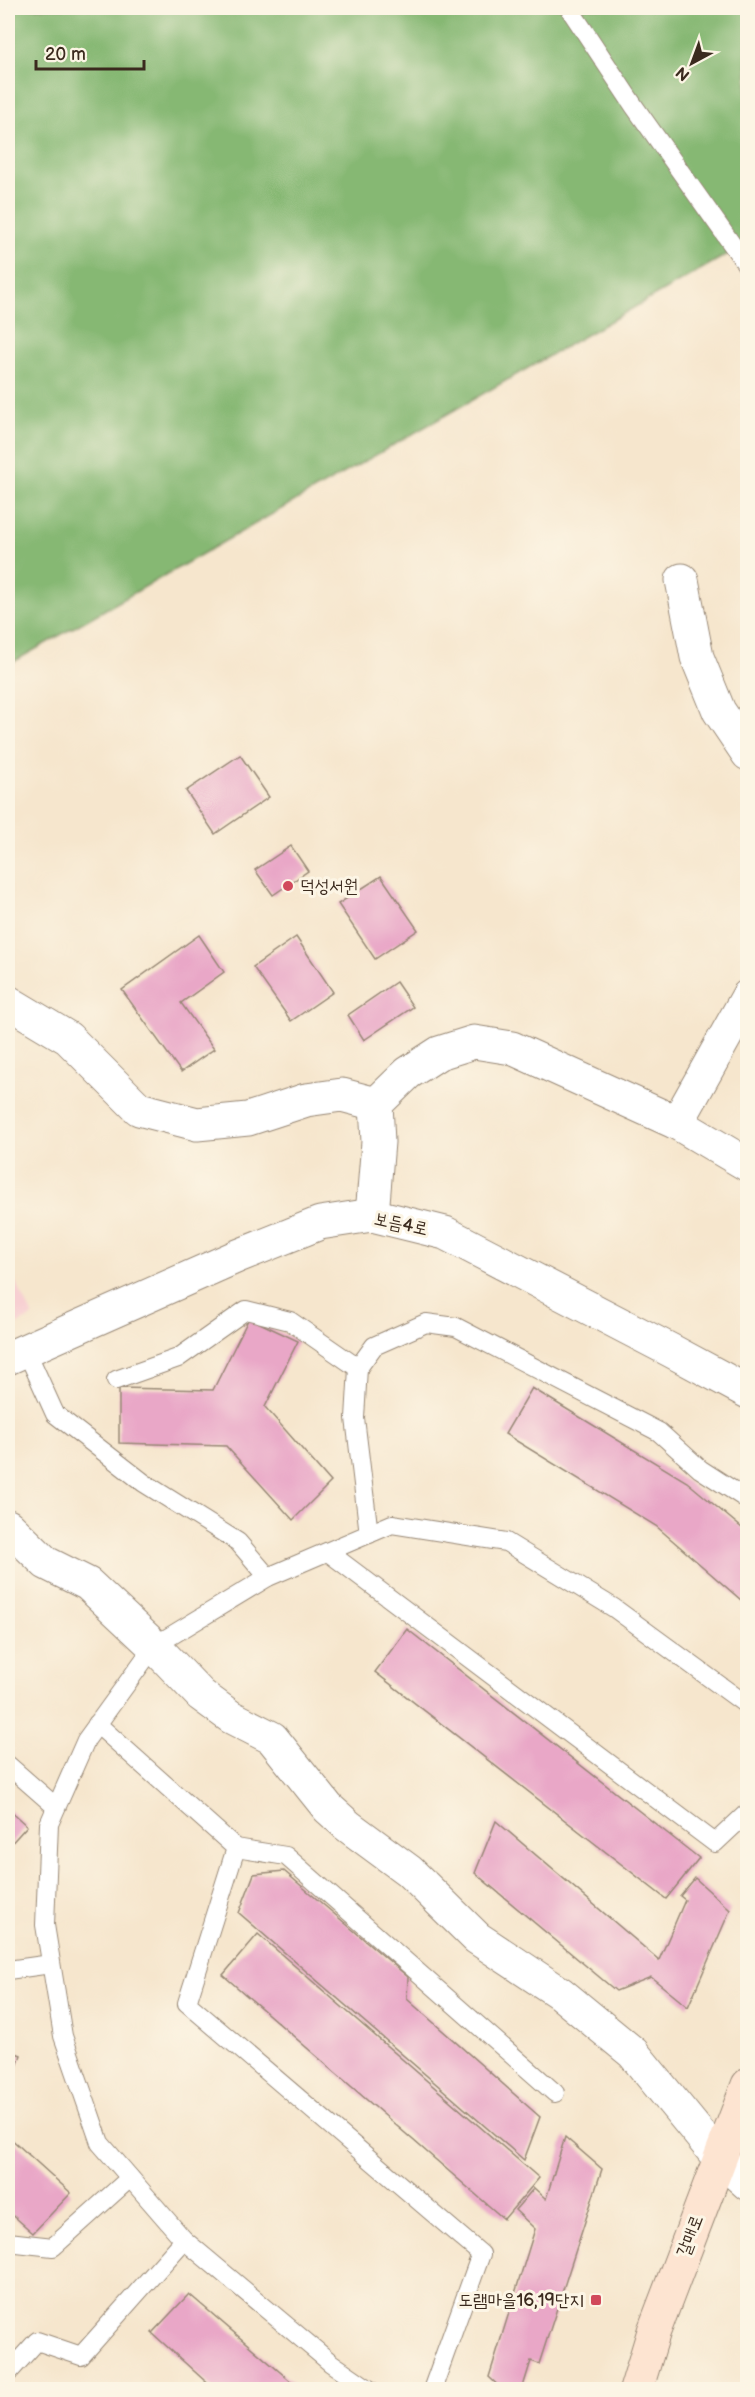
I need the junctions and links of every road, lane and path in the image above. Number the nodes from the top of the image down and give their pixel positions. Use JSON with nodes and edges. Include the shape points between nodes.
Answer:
{"nodes":[{"id":1,"x":569,"y":8,"type":"edge"},
{"id":2,"x":747,"y":267,"type":"edge"},
{"id":3,"x":682,"y":580,"type":"dead end"},
{"id":4,"x":747,"y":754,"type":"edge"},
{"id":5,"x":747,"y":996,"type":"edge"},
{"id":6,"x":8,"y":1002,"type":"edge"},
{"id":7,"x":376,"y":1104,"type":"junction"},
{"id":8,"x":677,"y":1123,"type":"junction"},
{"id":9,"x":747,"y":1165,"type":"edge"},
{"id":10,"x":372,"y":1215,"type":"junction"},
{"id":11,"x":17,"y":1354,"type":"edge"},
{"id":12,"x":358,"y":1368,"type":"junction"},
{"id":13,"x":116,"y":1380,"type":"dead end"},
{"id":14,"x":747,"y":1392,"type":"edge"},
{"id":15,"x":747,"y":1500,"type":"edge"},
{"id":16,"x":8,"y":1526,"type":"edge"},
{"id":17,"x":369,"y":1534,"type":"junction"},
{"id":18,"x":328,"y":1552,"type":"junction"},
{"id":19,"x":268,"y":1577,"type":"junction"},
{"id":20,"x":154,"y":1646,"type":"junction"},
{"id":21,"x":747,"y":1706,"type":"edge"},
{"id":22,"x":97,"y":1724,"type":"junction"},
{"id":23,"x":8,"y":1765,"type":"edge"},
{"id":24,"x":56,"y":1807,"type":"junction"},
{"id":25,"x":747,"y":1812,"type":"edge"},
{"id":26,"x":236,"y":1848,"type":"junction"},
{"id":27,"x":51,"y":1964,"type":"junction"},
{"id":28,"x":8,"y":1970,"type":"edge"},
{"id":29,"x":747,"y":2085,"type":"edge"},
{"id":30,"x":555,"y":2093,"type":"dead end"},
{"id":31,"x":719,"y":2158,"type":"junction"},
{"id":32,"x":130,"y":2178,"type":"junction"},
{"id":33,"x":747,"y":2184,"type":"edge"},
{"id":34,"x":184,"y":2240,"type":"junction"},
{"id":35,"x":8,"y":2242,"type":"edge"},
{"id":36,"x":8,"y":2373,"type":"edge"},
{"id":37,"x":370,"y":2390,"type":"edge"},
{"id":38,"x":432,"y":2390,"type":"edge"},
{"id":39,"x":636,"y":2390,"type":"edge"}],
"edges":[{"from":1,"to":2,"type":"lane"},
{"from":3,"to":4,"type":"street","via":[[698,657],[719,711]]},
{"from":5,"to":8,"type":"street"},
{"from":6,"to":7,"type":"street","via":[[68,1038],[139,1109],[196,1124],[248,1119],[306,1100],[342,1095]]},
{"from":7,"to":8,"type":"street","via":[[408,1073],[439,1053],[474,1042],[512,1048]]},
{"from":7,"to":10,"type":"street","via":[[378,1142]]},
{"from":8,"to":9,"type":"street"},
{"from":10,"to":11,"type":"street","name":"보듬4로","via":[[320,1223]]},
{"from":10,"to":14,"type":"street","name":"보듬4로","via":[[445,1233]]},
{"from":11,"to":19,"type":"lane","via":[[55,1414],[144,1483],[238,1542]]},
{"from":12,"to":13,"type":"lane","via":[[290,1320],[246,1310],[178,1358]]},
{"from":12,"to":15,"type":"lane","via":[[374,1346],[426,1323],[456,1327],[659,1432],[700,1469]]},
{"from":12,"to":17,"type":"lane","via":[[356,1418]]},
{"from":16,"to":20,"type":"street","via":[[46,1563],[88,1584]]},
{"from":17,"to":18,"type":"lane"},
{"from":17,"to":21,"type":"lane","via":[[392,1524],[506,1542],[614,1608]]},
{"from":18,"to":19,"type":"lane"},
{"from":18,"to":25,"type":"lane","via":[[715,1843]]},
{"from":19,"to":20,"type":"lane"},
{"from":20,"to":22,"type":"lane"},
{"from":20,"to":31,"type":"street","via":[[201,1695],[231,1718],[272,1738],[328,1808],[409,1871],[477,1938],[560,1993],[633,2053]]},
{"from":22,"to":24,"type":"lane"},
{"from":22,"to":26,"type":"lane"},
{"from":23,"to":24,"type":"lane"},
{"from":24,"to":27,"type":"lane","via":[[49,1824],[45,1925]]},
{"from":26,"to":30,"type":"lane","via":[[286,1856]]},
{"from":26,"to":38,"type":"lane","via":[[187,2003],[481,2254]]},
{"from":27,"to":28,"type":"lane"},
{"from":27,"to":32,"type":"lane","via":[[63,2036],[100,2143]]},
{"from":29,"to":31,"type":"street","name":"갈매로"},
{"from":31,"to":33,"type":"street"},
{"from":31,"to":39,"type":"street","name":"갈매로"},
{"from":32,"to":34,"type":"lane"},
{"from":32,"to":35,"type":"lane","via":[[53,2247]]},
{"from":34,"to":36,"type":"lane","via":[[81,2356],[37,2341]]},
{"from":34,"to":37,"type":"lane","via":[[331,2363]]}]}
